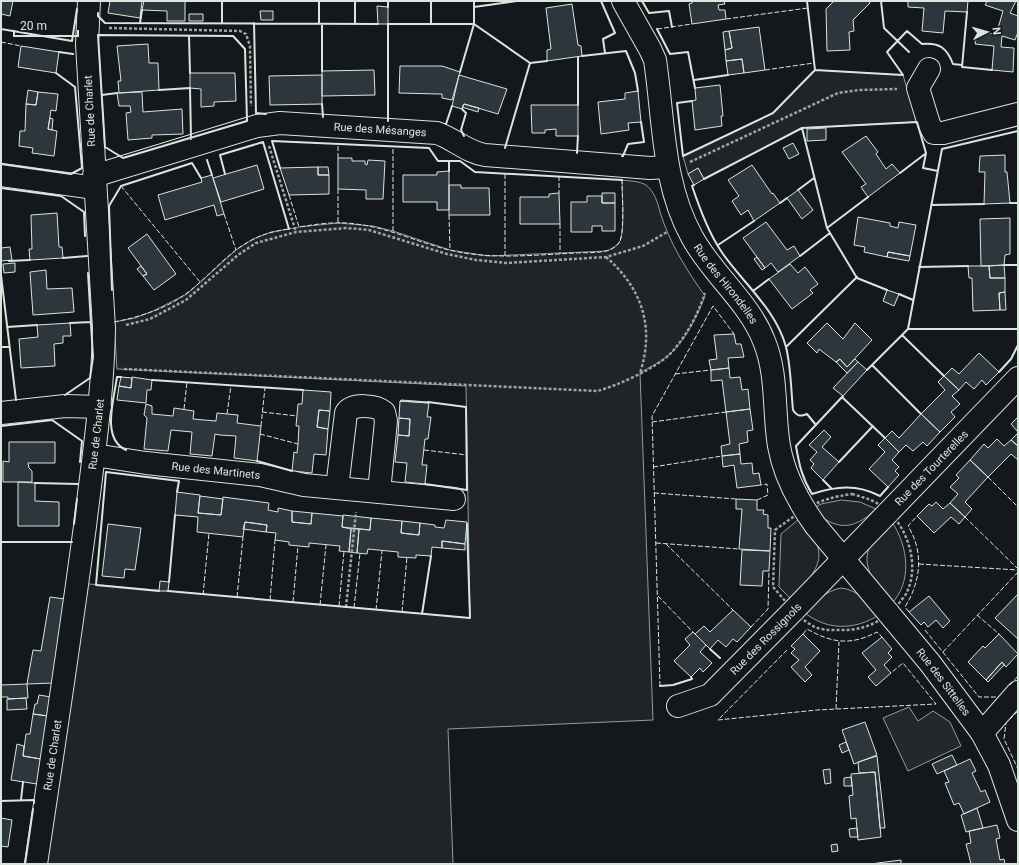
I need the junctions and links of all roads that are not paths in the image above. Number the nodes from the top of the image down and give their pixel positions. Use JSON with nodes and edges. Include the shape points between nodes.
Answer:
{"nodes":[{"id":1,"x":89,"y":1,"type":"edge"},
{"id":2,"x":623,"y":1,"type":"edge"},
{"id":3,"x":929,"y":69,"type":"dead end"},
{"id":4,"x":1018,"y":114,"type":"edge"},
{"id":5,"x":668,"y":167,"type":"junction"},
{"id":6,"x":1,"y":175,"type":"edge"},
{"id":7,"x":95,"y":182,"type":"junction"},
{"id":8,"x":1018,"y":378,"type":"edge"},
{"id":9,"x":100,"y":407,"type":"junction"},
{"id":10,"x":1,"y":413,"type":"edge"},
{"id":11,"x":94,"y":455,"type":"junction"},
{"id":12,"x":337,"y":488,"type":"junction"},
{"id":13,"x":379,"y":492,"type":"junction"},
{"id":14,"x":454,"y":499,"type":"dead end"},
{"id":15,"x":845,"y":558,"type":"junction"},
{"id":16,"x":1018,"y":692,"type":"edge"},
{"id":17,"x":678,"y":706,"type":"dead end"},
{"id":18,"x":982,"y":733,"type":"junction"},
{"id":19,"x":1018,"y":820,"type":"edge"},
{"id":20,"x":36,"y":864,"type":"edge"}],
"edges":[{"from":1,"to":7,"type":"street","name":"Rue de Charlet","via":[[86,28]]},
{"from":2,"to":5,"type":"street","name":"Rue des Hirondelles","via":[[655,60]]},
{"from":3,"to":4,"type":"street","via":[[918,88],[934,133]]},
{"from":5,"to":7,"type":"street","name":"Rue des Mésanges","via":[[650,168],[485,155],[471,151],[446,136],[428,132],[280,123],[257,126]]},
{"from":5,"to":15,"type":"street","name":"Rue des Hirondelles","via":[[671,186],[692,238],[749,313],[764,340],[774,379],[781,455],[792,486],[804,509]]},
{"from":6,"to":7,"type":"street"},
{"from":7,"to":9,"type":"street","name":"Rue de Charlet","via":[[104,328]]},
{"from":8,"to":15,"type":"street","name":"Rue des Tourterelles"},
{"from":9,"to":10,"type":"street","via":[[65,406]]},
{"from":9,"to":11,"type":"street","name":"Rue de Charlet"},
{"from":11,"to":12,"type":"street","name":"Rue des Martinets","via":[[260,475],[304,485]]},
{"from":11,"to":20,"type":"street","name":"Rue de Charlet","via":[[78,583]]},
{"from":12,"to":13,"type":"street","name":"Rue des Martinets"},
{"from":12,"to":13,"type":"street","via":[[348,409],[377,408],[384,412],[386,421]]},
{"from":13,"to":14,"type":"street","name":"Rue des Martinets"},
{"from":15,"to":17,"type":"street","name":"Rue des Rossignols","via":[[710,695]]},
{"from":15,"to":18,"type":"street","name":"Rue des Sittelles","via":[[930,663]]},
{"from":16,"to":18,"type":"street"},
{"from":18,"to":19,"type":"street","name":"Rue des Sittelles","via":[[999,765]]}]}
